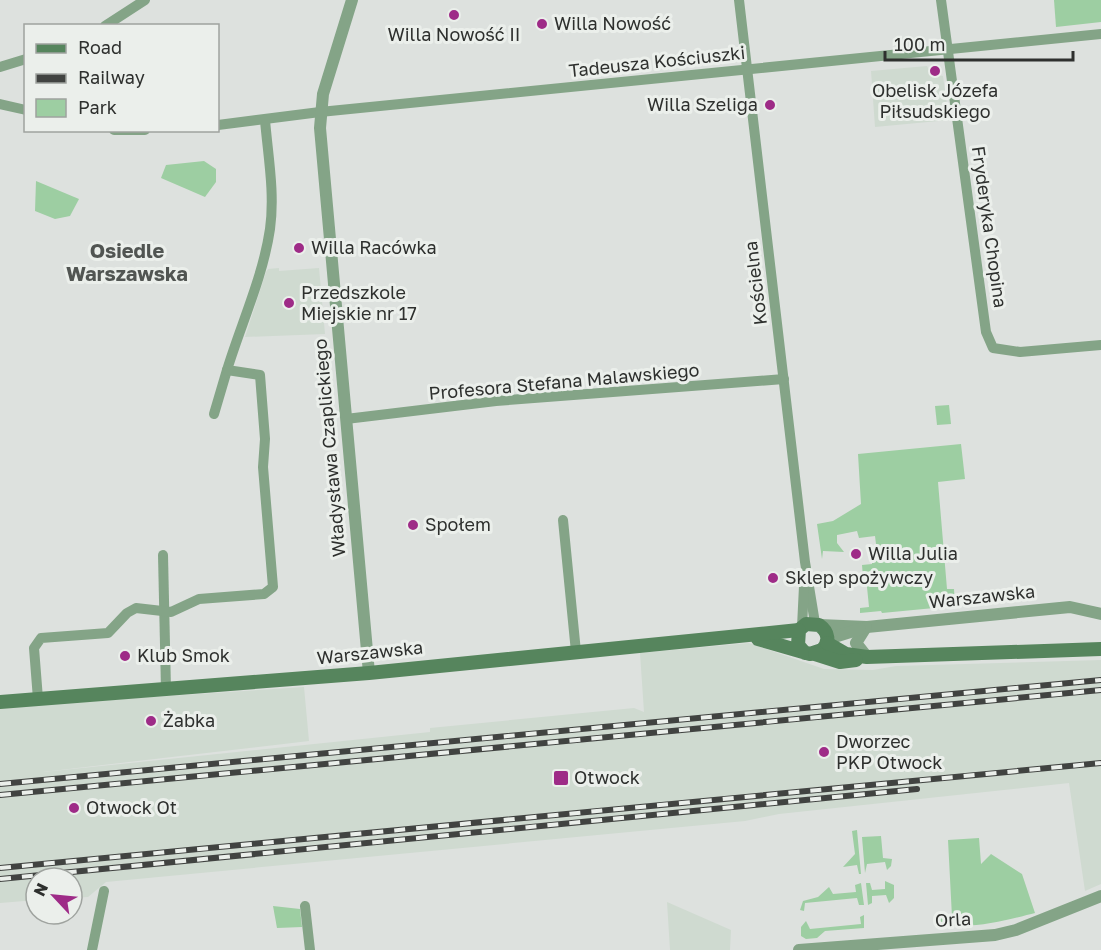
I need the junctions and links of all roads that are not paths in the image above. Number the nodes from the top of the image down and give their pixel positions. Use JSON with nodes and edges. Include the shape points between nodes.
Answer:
{"nodes":[{"id":1,"x":145,"y":0,"type":"edge"},
{"id":2,"x":352,"y":0,"type":"edge"},
{"id":3,"x":739,"y":0,"type":"edge"},
{"id":4,"x":941,"y":0,"type":"edge"},
{"id":5,"x":108,"y":24,"type":"edge"},
{"id":6,"x":1101,"y":34,"type":"edge"},
{"id":7,"x":948,"y":50,"type":"junction"},
{"id":8,"x":24,"y":60,"type":"edge"},
{"id":9,"x":0,"y":67,"type":"edge"},
{"id":10,"x":748,"y":69,"type":"junction"},
{"id":11,"x":0,"y":104,"type":"edge"},
{"id":12,"x":24,"y":110,"type":"edge"},
{"id":13,"x":320,"y":112,"type":"junction"},
{"id":14,"x":265,"y":120,"type":"junction"},
{"id":15,"x":219,"y":125,"type":"edge"},
{"id":16,"x":1101,"y":345,"type":"edge"},
{"id":17,"x":227,"y":370,"type":"junction"},
{"id":18,"x":784,"y":379,"type":"junction"},
{"id":19,"x":214,"y":414,"type":"dead end"},
{"id":20,"x":346,"y":419,"type":"junction"},
{"id":21,"x":563,"y":520,"type":"dead end"},
{"id":22,"x":163,"y":555,"type":"dead end"},
{"id":23,"x":164,"y":611,"type":"junction"},
{"id":24,"x":1101,"y":614,"type":"edge"},
{"id":25,"x":809,"y":626,"type":"junction"},
{"id":26,"x":867,"y":627,"type":"junction"},
{"id":27,"x":747,"y":637,"type":"junction"},
{"id":28,"x":827,"y":641,"type":"junction"},
{"id":29,"x":1101,"y":649,"type":"edge"},
{"id":30,"x":576,"y":652,"type":"junction"},
{"id":31,"x":810,"y":653,"type":"junction"},
{"id":32,"x":867,"y":657,"type":"junction"},
{"id":33,"x":369,"y":673,"type":"junction"},
{"id":34,"x":166,"y":690,"type":"junction"},
{"id":35,"x":38,"y":699,"type":"junction"},
{"id":36,"x":0,"y":702,"type":"edge"},
{"id":37,"x":104,"y":891,"type":"dead end"},
{"id":38,"x":1101,"y":896,"type":"edge"},
{"id":39,"x":305,"y":906,"type":"dead end"},
{"id":40,"x":92,"y":950,"type":"edge"},
{"id":41,"x":310,"y":950,"type":"edge"},
{"id":42,"x":799,"y":950,"type":"edge"}],
"edges":[{"from":1,"to":5,"type":"street"},
{"from":2,"to":13,"type":"street","name":"Władysława Czaplickiego"},
{"from":3,"to":10,"type":"street","name":"Kościelna"},
{"from":4,"to":7,"type":"street","name":"Fryderyka Chopina"},
{"from":6,"to":7,"type":"street","name":"Tadeusza Kościuszki"},
{"from":7,"to":10,"type":"street","name":"Tadeusza Kościuszki"},
{"from":7,"to":16,"type":"street","name":"Fryderyka Chopina","via":[[986,332],[993,348],[1002,352]]},
{"from":8,"to":9,"type":"street"},
{"from":10,"to":13,"type":"street","name":"Tadeusza Kościuszki"},
{"from":10,"to":18,"type":"street","name":"Kościelna"},
{"from":11,"to":12,"type":"street"},
{"from":13,"to":14,"type":"street","name":"Tadeusza Kościuszki"},
{"from":13,"to":20,"type":"street","name":"Władysława Czaplickiego"},
{"from":14,"to":15,"type":"street","name":"Tadeusza Kościuszki"},
{"from":14,"to":17,"type":"street","via":[[270,228]]},
{"from":17,"to":19,"type":"street"},
{"from":17,"to":23,"type":"street","via":[[260,375],[273,586],[264,594],[199,599],[174,612]]},
{"from":18,"to":20,"type":"street","name":"Profesora Stefana Malawskiego","via":[[496,401]]},
{"from":18,"to":25,"type":"street","name":"Kościelna"},
{"from":20,"to":33,"type":"street","name":"Władysława Czaplickiego"},
{"from":21,"to":30,"type":"street"},
{"from":22,"to":23,"type":"street"},
{"from":23,"to":34,"type":"street"},
{"from":23,"to":35,"type":"street","via":[[130,611],[108,633],[41,638],[34,648]]},
{"from":24,"to":26,"type":"street","name":"Warszawska","via":[[1070,607]]},
{"from":25,"to":26,"type":"street","name":"Warszawska"},
{"from":25,"to":27,"type":"main road","name":"Warszawska"},
{"from":25,"to":28,"type":"main road","via":[[825,631]]},
{"from":25,"to":31,"type":"main road","via":[[798,645]]},
{"from":26,"to":28,"type":"street","name":"Warszawska"},
{"from":26,"to":32,"type":"street","via":[[856,643]]},
{"from":27,"to":30,"type":"main road","name":"Warszawska"},
{"from":27,"to":31,"type":"main road","name":"Warszawska"},
{"from":28,"to":31,"type":"main road","via":[[822,650]]},
{"from":28,"to":32,"type":"main road","name":"Warszawska","via":[[846,654]]},
{"from":29,"to":32,"type":"main road","name":"Warszawska"},
{"from":30,"to":33,"type":"main road","name":"Warszawska"},
{"from":31,"to":32,"type":"main road","name":"Warszawska","via":[[840,662]]},
{"from":33,"to":34,"type":"main road","name":"Warszawska"},
{"from":34,"to":35,"type":"main road","name":"Warszawska"},
{"from":35,"to":36,"type":"main road","name":"Warszawska"},
{"from":37,"to":40,"type":"street"},
{"from":38,"to":42,"type":"street","name":"Orla","via":[[994,935]]},
{"from":39,"to":41,"type":"street"}]}
